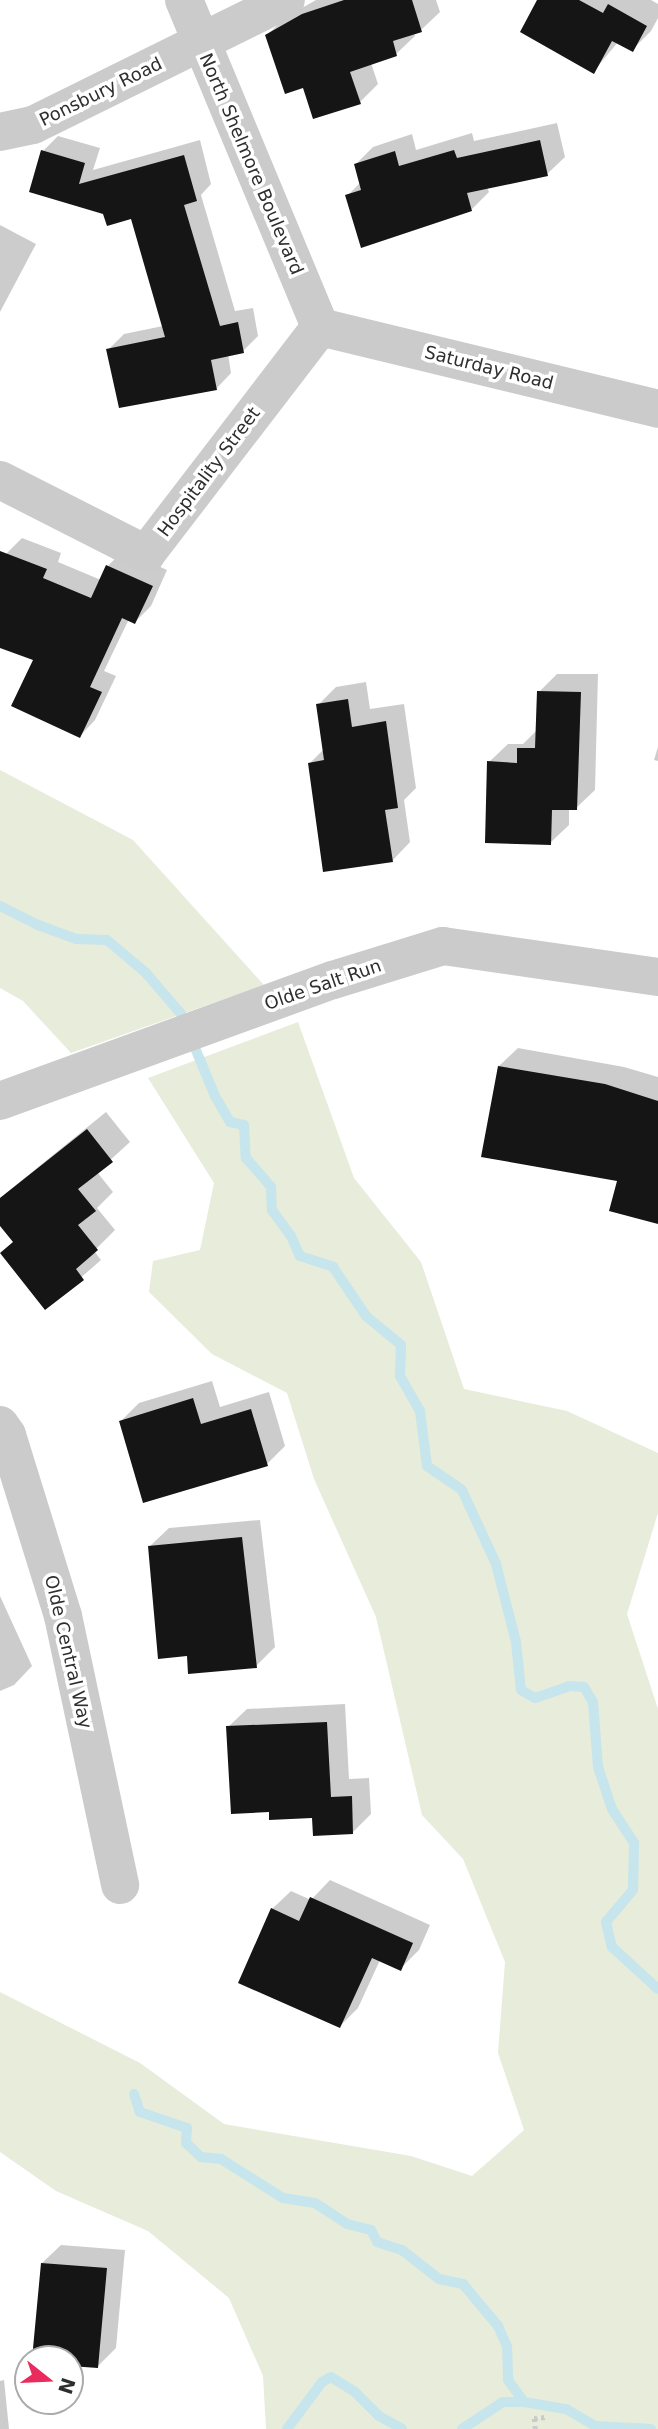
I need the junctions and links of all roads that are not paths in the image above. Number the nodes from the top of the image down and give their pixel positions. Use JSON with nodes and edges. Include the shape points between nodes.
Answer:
{"nodes":[{"id":1,"x":184,"y":0,"type":"edge"},
{"id":2,"x":286,"y":0,"type":"edge"},
{"id":3,"x":200,"y":43,"type":"junction"},
{"id":4,"x":0,"y":132,"type":"edge"},
{"id":5,"x":320,"y":327,"type":"junction"},
{"id":6,"x":658,"y":409,"type":"edge"},
{"id":7,"x":0,"y":480,"type":"edge"},
{"id":8,"x":658,"y":977,"type":"edge"},
{"id":9,"x":0,"y":1101,"type":"edge"},
{"id":10,"x":2,"y":1432,"type":"edge"},
{"id":11,"x":120,"y":1885,"type":"dead end"}],
"edges":[{"from":1,"to":3,"type":"street","name":"North Shelmore Boulevard"},
{"from":2,"to":3,"type":"street","name":"Ponsbury Road"},
{"from":3,"to":4,"type":"street","name":"Ponsbury Road","via":[[33,125]]},
{"from":3,"to":5,"type":"street","name":"North Shelmore Boulevard"},
{"from":5,"to":6,"type":"street","name":"Saturday Road"},
{"from":5,"to":7,"type":"street","name":"Hospitality Street","via":[[146,554]]},
{"from":8,"to":9,"type":"street","name":"Olde Salt Run","via":[[443,946],[333,980]]},
{"from":10,"to":11,"type":"street","name":"Olde Central Way","via":[[63,1616]]}]}
